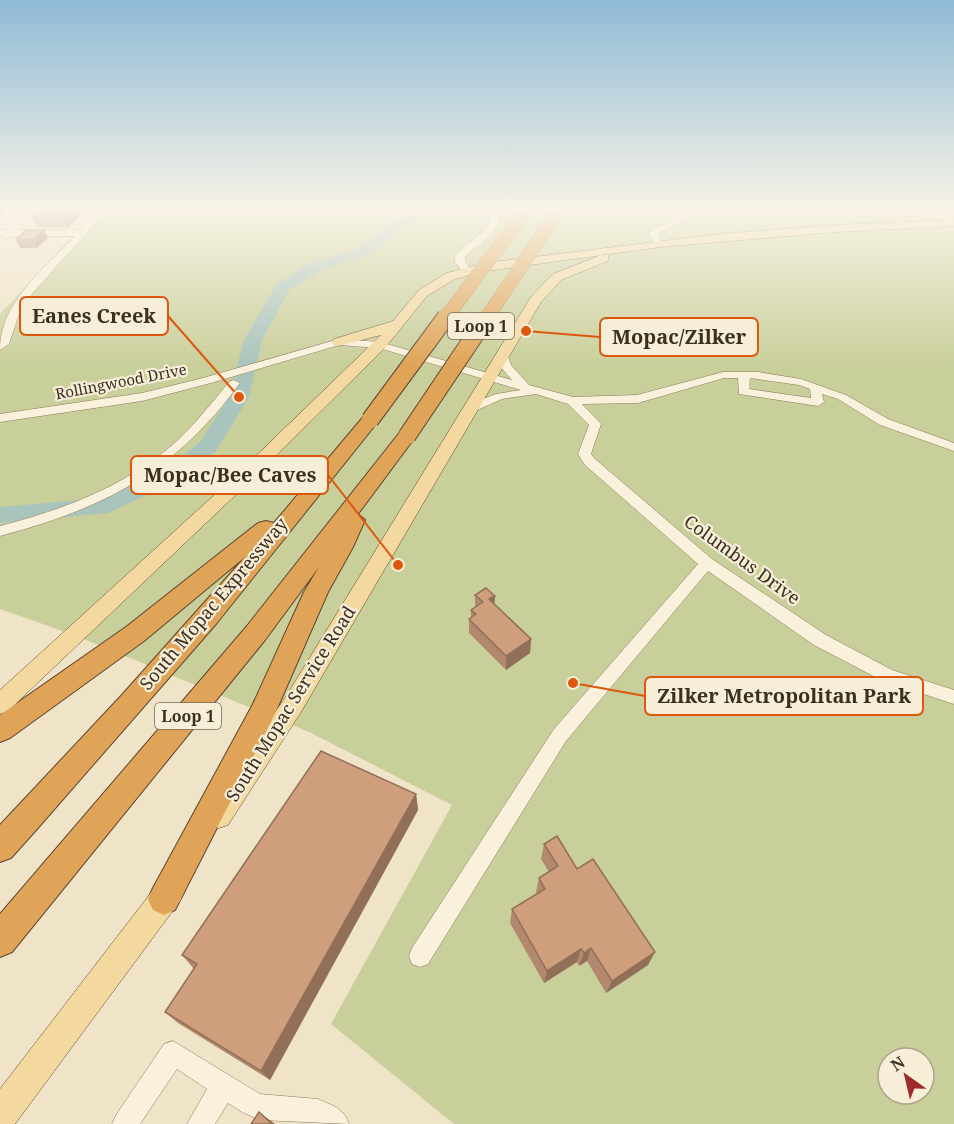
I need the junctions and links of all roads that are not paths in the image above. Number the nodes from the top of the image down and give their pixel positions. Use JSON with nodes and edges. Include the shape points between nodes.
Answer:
{"nodes":[{"id":1,"x":55,"y":261,"type":"edge"},
{"id":2,"x":460,"y":261,"type":"edge"},
{"id":3,"x":489,"y":261,"type":"edge"},
{"id":4,"x":524,"y":261,"type":"edge"},
{"id":5,"x":524,"y":261,"type":"edge"},
{"id":6,"x":549,"y":261,"type":"edge"},
{"id":7,"x":593,"y":261,"type":"edge"},
{"id":8,"x":466,"y":271,"type":"junction"},
{"id":9,"x":557,"y":277,"type":"junction"},
{"id":10,"x":398,"y":322,"type":"junction"},
{"id":11,"x":339,"y":342,"type":"junction"},
{"id":12,"x":380,"y":345,"type":"junction"},
{"id":13,"x":0,"y":347,"type":"edge"},
{"id":14,"x":503,"y":356,"type":"junction"},
{"id":15,"x":744,"y":375,"type":"junction"},
{"id":16,"x":489,"y":376,"type":"junction"},
{"id":17,"x":234,"y":383,"type":"dead end"},
{"id":18,"x":523,"y":385,"type":"junction"},
{"id":19,"x":815,"y":386,"type":"junction"},
{"id":20,"x":549,"y":392,"type":"junction"},
{"id":21,"x":572,"y":401,"type":"junction"},
{"id":22,"x":471,"y":408,"type":"junction"},
{"id":23,"x":0,"y":418,"type":"edge"},
{"id":24,"x":954,"y":447,"type":"edge"},
{"id":25,"x":368,"y":487,"type":"junction"},
{"id":26,"x":304,"y":496,"type":"junction"},
{"id":27,"x":0,"y":531,"type":"edge"},
{"id":28,"x":707,"y":563,"type":"junction"},
{"id":29,"x":954,"y":697,"type":"edge"},
{"id":30,"x":0,"y":704,"type":"edge"},
{"id":31,"x":0,"y":730,"type":"edge"},
{"id":32,"x":0,"y":847,"type":"edge"},
{"id":33,"x":164,"y":899,"type":"junction"},
{"id":34,"x":0,"y":940,"type":"edge"},
{"id":35,"x":420,"y":956,"type":"dead end"},
{"id":36,"x":224,"y":1085,"type":"junction"},
{"id":37,"x":0,"y":1116,"type":"edge"},
{"id":38,"x":125,"y":1124,"type":"edge"},
{"id":39,"x":200,"y":1124,"type":"edge"},
{"id":40,"x":336,"y":1124,"type":"edge"}],
"edges":[{"from":1,"to":13,"type":"street","via":[[17,304]]},
{"from":2,"to":8,"type":"street"},
{"from":3,"to":26,"type":"highway","name":"South Mopac Expressway","number":"Loop 1","bridge":true,"via":[[370,420]]},
{"from":4,"to":8,"type":"main road"},
{"from":5,"to":25,"type":"highway","number":"Loop 1","bridge":true},
{"from":6,"to":9,"type":"main road","via":[[558,269]]},
{"from":7,"to":9,"type":"main road"},
{"from":8,"to":10,"type":"main road","via":[[431,286]]},
{"from":9,"to":14,"type":"main road","name":"South Mopac Service Road","via":[[536,300]]},
{"from":10,"to":11,"type":"main road"},
{"from":10,"to":12,"type":"main road"},
{"from":11,"to":12,"type":"street","name":"Rollingwood Drive"},
{"from":11,"to":23,"type":"street","name":"Rollingwood Drive","via":[[142,397]]},
{"from":12,"to":16,"type":"street","name":"Rollingwood Drive"},
{"from":12,"to":30,"type":"main road"},
{"from":14,"to":16,"type":"main road","name":"South Mopac Service Road"},
{"from":14,"to":18,"type":"street","via":[[506,366]]},
{"from":15,"to":19,"type":"street"},
{"from":15,"to":19,"type":"street","via":[[743,392],[818,402]]},
{"from":15,"to":21,"type":"street","via":[[714,377],[638,399]]},
{"from":16,"to":18,"type":"street","name":"Rollingwood Drive"},
{"from":16,"to":22,"type":"main road","name":"South Mopac Service Road"},
{"from":17,"to":27,"type":"street","via":[[173,452],[134,478],[95,498]]},
{"from":18,"to":20,"type":"street","name":"Rollingwood Drive"},
{"from":19,"to":24,"type":"street","via":[[884,422]]},
{"from":20,"to":21,"type":"street","name":"Rollingwood Drive"},
{"from":20,"to":22,"type":"street","via":[[500,396]]},
{"from":21,"to":28,"type":"street","name":"Columbus Drive","via":[[595,424],[584,454],[590,462]]},
{"from":22,"to":33,"type":"main road","name":"South Mopac Service Road","via":[[293,705]]},
{"from":25,"to":33,"type":"highway","via":[[264,710]]},
{"from":25,"to":34,"type":"highway","number":"Loop 1","via":[[256,633]]},
{"from":26,"to":31,"type":"highway","via":[[135,634]]},
{"from":26,"to":32,"type":"highway","name":"South Mopac Expressway","number":"Loop 1","via":[[209,615]]},
{"from":28,"to":29,"type":"street","name":"Columbus Drive","via":[[820,640],[887,675]]},
{"from":28,"to":35,"type":"street","via":[[560,735]]},
{"from":33,"to":37,"type":"main road","name":"South Mopac Service Road"},
{"from":36,"to":38,"type":"street","via":[[173,1053]]},
{"from":36,"to":39,"type":"street"},
{"from":36,"to":40,"type":"street","via":[[260,1107],[308,1108]]}]}
